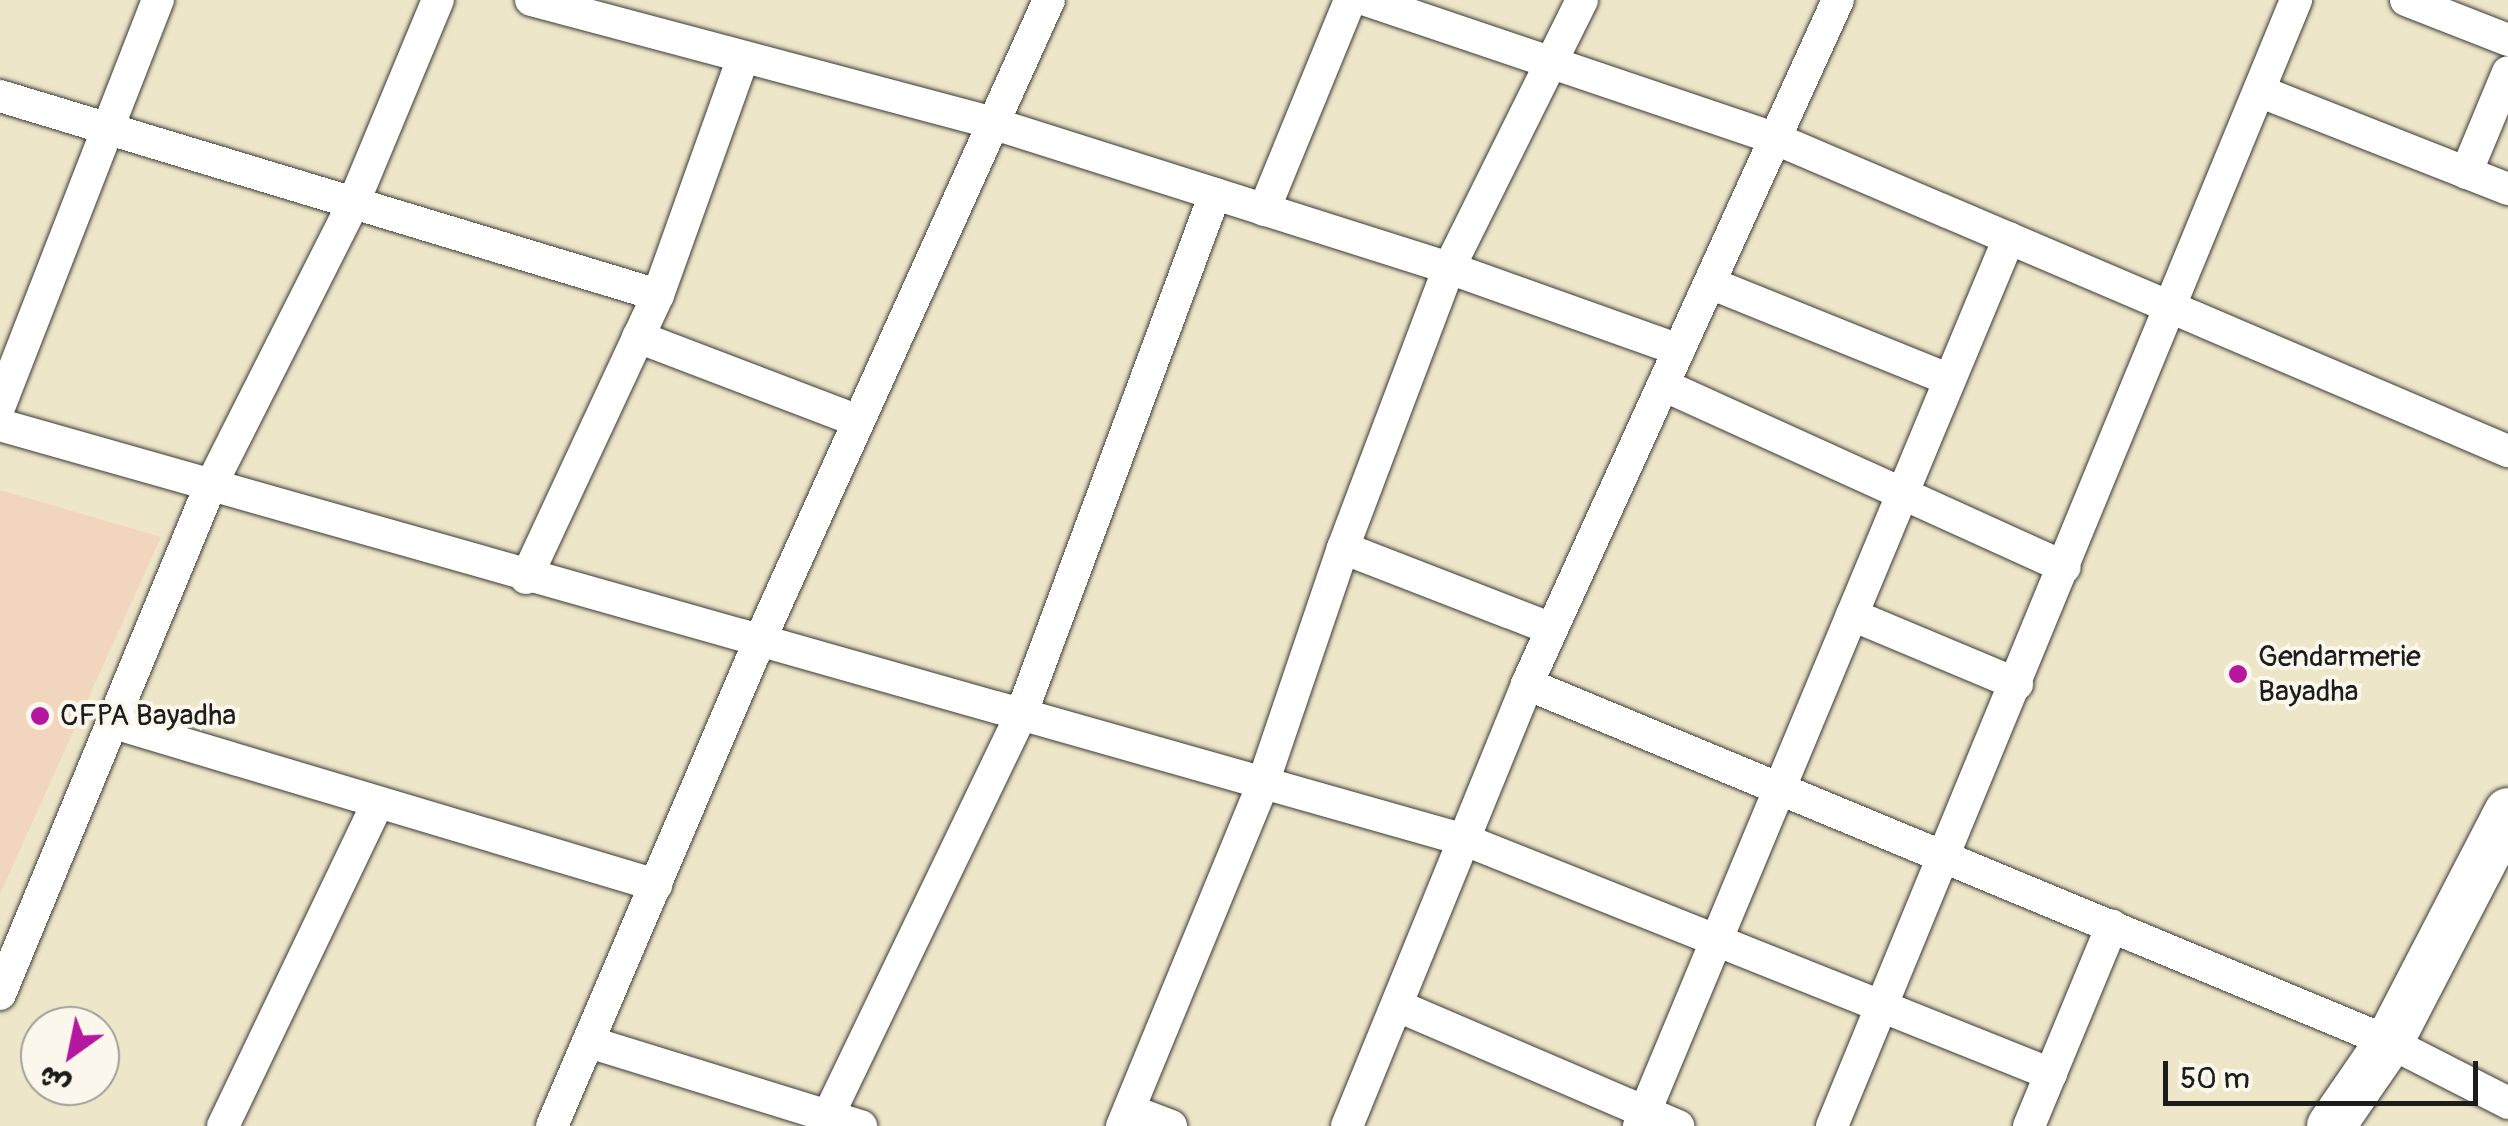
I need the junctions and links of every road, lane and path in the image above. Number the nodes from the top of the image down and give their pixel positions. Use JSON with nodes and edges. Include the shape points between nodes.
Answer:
{"nodes":[{"id":1,"x":158,"y":0,"type":"edge"},
{"id":2,"x":438,"y":0,"type":"edge"},
{"id":3,"x":532,"y":0,"type":"edge"},
{"id":4,"x":1048,"y":0,"type":"edge"},
{"id":5,"x":1350,"y":0,"type":"edge"},
{"id":6,"x":1366,"y":0,"type":"edge"},
{"id":7,"x":1582,"y":0,"type":"edge"},
{"id":8,"x":1838,"y":0,"type":"edge"},
{"id":9,"x":2296,"y":0,"type":"edge"},
{"id":10,"x":2406,"y":0,"type":"edge"},
{"id":11,"x":2508,"y":40,"type":"edge"},
{"id":12,"x":742,"y":61,"type":"junction"},
{"id":13,"x":1555,"y":64,"type":"junction"},
{"id":14,"x":2508,"y":72,"type":"edge"},
{"id":15,"x":2258,"y":91,"type":"junction"},
{"id":16,"x":0,"y":96,"type":"edge"},
{"id":17,"x":992,"y":124,"type":"junction"},
{"id":18,"x":104,"y":126,"type":"junction"},
{"id":19,"x":1776,"y":138,"type":"junction"},
{"id":20,"x":2466,"y":172,"type":"junction"},
{"id":21,"x":2508,"y":189,"type":"edge"},
{"id":22,"x":1215,"y":194,"type":"junction"},
{"id":23,"x":353,"y":204,"type":"junction"},
{"id":24,"x":1264,"y":210,"type":"junction"},
{"id":25,"x":2009,"y":238,"type":"junction"},
{"id":26,"x":1449,"y":268,"type":"junction"},
{"id":27,"x":1710,"y":283,"type":"junction"},
{"id":28,"x":658,"y":295,"type":"junction"},
{"id":29,"x":2170,"y":306,"type":"junction"},
{"id":30,"x":638,"y":338,"type":"junction"},
{"id":31,"x":1680,"y":350,"type":"junction"},
{"id":32,"x":1948,"y":379,"type":"junction"},
{"id":33,"x":1664,"y":385,"type":"junction"},
{"id":34,"x":0,"y":404,"type":"edge"},
{"id":35,"x":858,"y":422,"type":"junction"},
{"id":36,"x":0,"y":424,"type":"edge"},
{"id":37,"x":2508,"y":451,"type":"edge"},
{"id":38,"x":209,"y":489,"type":"junction"},
{"id":39,"x":1904,"y":489,"type":"junction"},
{"id":40,"x":1342,"y":548,"type":"junction"},
{"id":41,"x":2064,"y":567,"type":"junction"},
{"id":42,"x":526,"y":578,"type":"junction"},
{"id":43,"x":1852,"y":615,"type":"junction"},
{"id":44,"x":1552,"y":629,"type":"junction"},
{"id":45,"x":759,"y":642,"type":"junction"},
{"id":46,"x":1527,"y":684,"type":"junction"},
{"id":47,"x":2017,"y":684,"type":"junction"},
{"id":48,"x":1022,"y":712,"type":"junction"},
{"id":49,"x":114,"y":724,"type":"junction"},
{"id":50,"x":1262,"y":786,"type":"junction"},
{"id":51,"x":1780,"y":788,"type":"junction"},
{"id":52,"x":378,"y":804,"type":"junction"},
{"id":53,"x":2508,"y":812,"type":"edge"},
{"id":54,"x":1465,"y":840,"type":"junction"},
{"id":55,"x":1947,"y":857,"type":"junction"},
{"id":56,"x":656,"y":886,"type":"junction"},
{"id":57,"x":2112,"y":926,"type":"junction"},
{"id":58,"x":1715,"y":942,"type":"junction"},
{"id":59,"x":0,"y":994,"type":"edge"},
{"id":60,"x":1398,"y":1006,"type":"junction"},
{"id":61,"x":1881,"y":1010,"type":"junction"},
{"id":62,"x":589,"y":1042,"type":"junction"},
{"id":63,"x":2389,"y":1042,"type":"junction"},
{"id":64,"x":2051,"y":1074,"type":"junction"},
{"id":65,"x":2508,"y":1102,"type":"edge"},
{"id":66,"x":828,"y":1116,"type":"junction"},
{"id":67,"x":1126,"y":1118,"type":"edge"},
{"id":68,"x":1642,"y":1119,"type":"edge"},
{"id":69,"x":224,"y":1126,"type":"edge"},
{"id":70,"x":552,"y":1126,"type":"edge"},
{"id":71,"x":861,"y":1126,"type":"edge"},
{"id":72,"x":1171,"y":1126,"type":"edge"},
{"id":73,"x":1348,"y":1126,"type":"edge"},
{"id":74,"x":1678,"y":1126,"type":"edge"},
{"id":75,"x":1832,"y":1126,"type":"edge"},
{"id":76,"x":2029,"y":1126,"type":"edge"},
{"id":77,"x":2331,"y":1126,"type":"edge"}],
"edges":[{"from":1,"to":18,"type":"street"},
{"from":2,"to":23,"type":"street"},
{"from":3,"to":12,"type":"street"},
{"from":4,"to":17,"type":"street"},
{"from":5,"to":24,"type":"street"},
{"from":6,"to":13,"type":"street"},
{"from":7,"to":13,"type":"street"},
{"from":8,"to":19,"type":"street"},
{"from":9,"to":15,"type":"street"},
{"from":10,"to":11,"type":"street"},
{"from":12,"to":17,"type":"street"},
{"from":12,"to":28,"type":"street"},
{"from":13,"to":19,"type":"street"},
{"from":13,"to":26,"type":"street"},
{"from":14,"to":20,"type":"street"},
{"from":15,"to":20,"type":"street"},
{"from":15,"to":29,"type":"street"},
{"from":16,"to":18,"type":"street"},
{"from":17,"to":22,"type":"street"},
{"from":17,"to":35,"type":"street"},
{"from":18,"to":23,"type":"street"},
{"from":18,"to":34,"type":"street"},
{"from":19,"to":25,"type":"street"},
{"from":19,"to":27,"type":"street"},
{"from":20,"to":21,"type":"street"},
{"from":22,"to":24,"type":"street"},
{"from":22,"to":48,"type":"street"},
{"from":23,"to":28,"type":"street"},
{"from":23,"to":38,"type":"street"},
{"from":24,"to":26,"type":"street"},
{"from":25,"to":29,"type":"street"},
{"from":25,"to":32,"type":"street"},
{"from":26,"to":31,"type":"street"},
{"from":26,"to":40,"type":"street"},
{"from":27,"to":31,"type":"street"},
{"from":27,"to":32,"type":"street"},
{"from":28,"to":30,"type":"street"},
{"from":29,"to":37,"type":"street"},
{"from":29,"to":41,"type":"street"},
{"from":30,"to":35,"type":"street"},
{"from":30,"to":42,"type":"street"},
{"from":31,"to":33,"type":"street"},
{"from":32,"to":39,"type":"street"},
{"from":33,"to":39,"type":"street"},
{"from":33,"to":44,"type":"street"},
{"from":35,"to":45,"type":"street"},
{"from":36,"to":38,"type":"street"},
{"from":38,"to":42,"type":"street"},
{"from":38,"to":49,"type":"street"},
{"from":39,"to":41,"type":"street"},
{"from":39,"to":43,"type":"street"},
{"from":40,"to":44,"type":"street"},
{"from":40,"to":50,"type":"street"},
{"from":41,"to":47,"type":"street"},
{"from":42,"to":45,"type":"street"},
{"from":43,"to":47,"type":"street"},
{"from":43,"to":51,"type":"street"},
{"from":44,"to":46,"type":"street"},
{"from":45,"to":48,"type":"street"},
{"from":45,"to":56,"type":"street"},
{"from":46,"to":51,"type":"street"},
{"from":46,"to":54,"type":"street"},
{"from":47,"to":55,"type":"street"},
{"from":48,"to":50,"type":"street"},
{"from":48,"to":66,"type":"street"},
{"from":49,"to":52,"type":"street"},
{"from":49,"to":59,"type":"street"},
{"from":50,"to":54,"type":"street"},
{"from":50,"to":67,"type":"street"},
{"from":51,"to":55,"type":"street"},
{"from":51,"to":58,"type":"street"},
{"from":52,"to":56,"type":"street"},
{"from":52,"to":69,"type":"street"},
{"from":53,"to":63,"type":"street"},
{"from":54,"to":58,"type":"street"},
{"from":54,"to":60,"type":"street"},
{"from":55,"to":57,"type":"street"},
{"from":55,"to":61,"type":"street"},
{"from":56,"to":62,"type":"street"},
{"from":57,"to":63,"type":"street"},
{"from":57,"to":64,"type":"street"},
{"from":58,"to":61,"type":"street"},
{"from":58,"to":68,"type":"street"},
{"from":60,"to":68,"type":"street"},
{"from":60,"to":73,"type":"street"},
{"from":61,"to":64,"type":"street"},
{"from":61,"to":75,"type":"street"},
{"from":62,"to":66,"type":"street"},
{"from":62,"to":70,"type":"street"},
{"from":63,"to":65,"type":"street"},
{"from":63,"to":77,"type":"street"},
{"from":64,"to":76,"type":"street"},
{"from":66,"to":71,"type":"street"},
{"from":67,"to":72,"type":"street"},
{"from":68,"to":74,"type":"street"}]}
